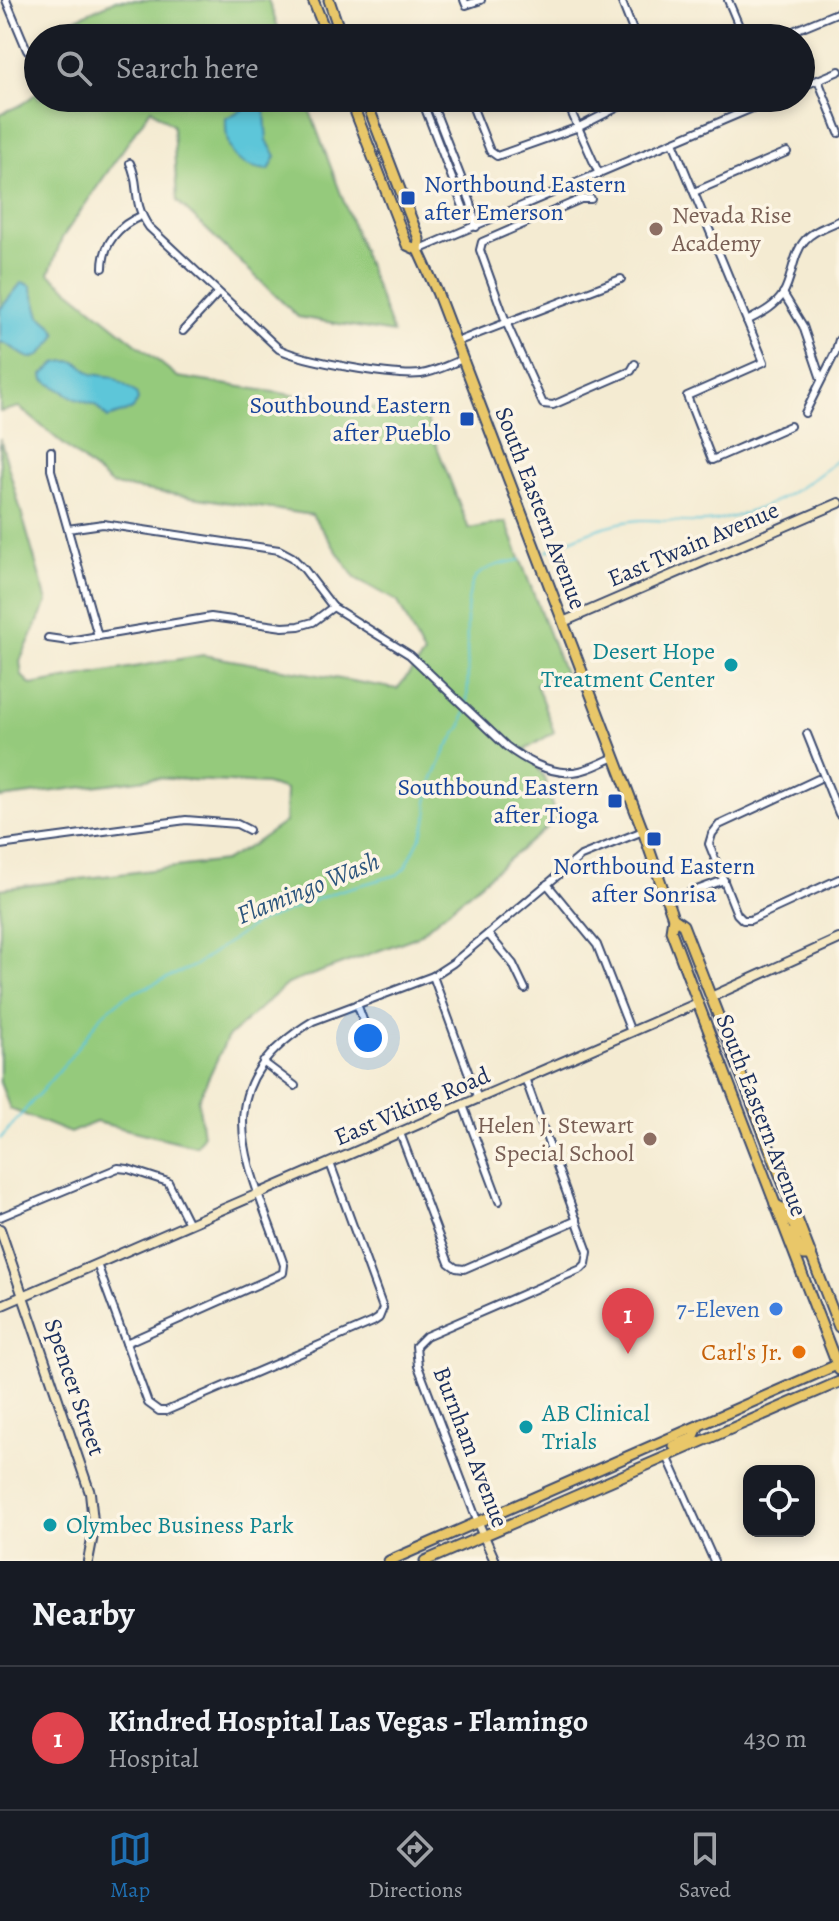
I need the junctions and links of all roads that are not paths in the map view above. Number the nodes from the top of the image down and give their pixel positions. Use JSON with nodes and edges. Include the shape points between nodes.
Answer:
{"nodes":[{"id":1,"x":6,"y":0,"type":"edge"},
{"id":2,"x":313,"y":0,"type":"edge"},
{"id":3,"x":329,"y":0,"type":"edge"},
{"id":4,"x":481,"y":0,"type":"edge"},
{"id":5,"x":621,"y":0,"type":"edge"},
{"id":6,"x":728,"y":0,"type":"edge"},
{"id":7,"x":465,"y":2,"type":"edge"},
{"id":8,"x":839,"y":12,"type":"edge"},
{"id":9,"x":322,"y":24,"type":"edge"},
{"id":10,"x":337,"y":24,"type":"edge"},
{"id":11,"x":630,"y":24,"type":"edge"},
{"id":12,"x":738,"y":24,"type":"edge"},
{"id":13,"x":810,"y":24,"type":"edge"},
{"id":14,"x":24,"y":43,"type":"edge"},
{"id":15,"x":839,"y":71,"type":"edge"},
{"id":16,"x":818,"y":80,"type":"junction"},
{"id":17,"x":815,"y":81,"type":"edge"},
{"id":18,"x":355,"y":112,"type":"edge"},
{"id":19,"x":370,"y":112,"type":"edge"},
{"id":20,"x":426,"y":112,"type":"edge"},
{"id":21,"x":435,"y":112,"type":"edge"},
{"id":22,"x":475,"y":112,"type":"edge"},
{"id":23,"x":572,"y":112,"type":"edge"},
{"id":24,"x":608,"y":112,"type":"edge"},
{"id":25,"x":741,"y":112,"type":"edge"},
{"id":26,"x":579,"y":127,"type":"junction"},
{"id":27,"x":839,"y":133,"type":"edge"},
{"id":28,"x":673,"y":142,"type":"junction"},
{"id":29,"x":787,"y":152,"type":"dead end"},
{"id":30,"x":130,"y":163,"type":"dead end"},
{"id":31,"x":599,"y":174,"type":"junction"},
{"id":32,"x":694,"y":192,"type":"junction"},
{"id":33,"x":591,"y":199,"type":"dead end"},
{"id":34,"x":141,"y":216,"type":"junction"},
{"id":35,"x":839,"y":221,"type":"edge"},
{"id":36,"x":475,"y":223,"type":"junction"},
{"id":37,"x":418,"y":250,"type":"junction"},
{"id":38,"x":103,"y":268,"type":"dead end"},
{"id":39,"x":621,"y":279,"type":"dead end"},
{"id":40,"x":218,"y":293,"type":"junction"},
{"id":41,"x":783,"y":293,"type":"junction"},
{"id":42,"x":747,"y":321,"type":"junction"},
{"id":43,"x":506,"y":322,"type":"junction"},
{"id":44,"x":183,"y":331,"type":"dead end"},
{"id":45,"x":839,"y":340,"type":"edge"},
{"id":46,"x":456,"y":342,"type":"junction"},
{"id":47,"x":463,"y":359,"type":"junction"},
{"id":48,"x":635,"y":364,"type":"dead end"},
{"id":49,"x":821,"y":379,"type":"junction"},
{"id":50,"x":805,"y":413,"type":"dead end"},
{"id":51,"x":790,"y":426,"type":"dead end"},
{"id":52,"x":51,"y":451,"type":"dead end"},
{"id":53,"x":839,"y":503,"type":"edge"},
{"id":54,"x":68,"y":529,"type":"junction"},
{"id":55,"x":333,"y":607,"type":"junction"},
{"id":56,"x":563,"y":622,"type":"junction"},
{"id":57,"x":98,"y":636,"type":"junction"},
{"id":58,"x":48,"y":638,"type":"dead end"},
{"id":59,"x":807,"y":734,"type":"dead end"},
{"id":60,"x":615,"y":757,"type":"junction"},
{"id":61,"x":818,"y":779,"type":"dead end"},
{"id":62,"x":839,"y":814,"type":"edge"},
{"id":63,"x":249,"y":830,"type":"dead end"},
{"id":64,"x":643,"y":831,"type":"junction"},
{"id":65,"x":0,"y":845,"type":"edge"},
{"id":66,"x":839,"y":879,"type":"edge"},
{"id":67,"x":724,"y":880,"type":"junction"},
{"id":68,"x":547,"y":884,"type":"junction"},
{"id":69,"x":667,"y":901,"type":"junction"},
{"id":70,"x":673,"y":918,"type":"junction"},
{"id":71,"x":488,"y":934,"type":"junction"},
{"id":72,"x":839,"y":939,"type":"edge"},
{"id":73,"x":433,"y":976,"type":"junction"},
{"id":74,"x":525,"y":989,"type":"dead end"},
{"id":75,"x":711,"y":997,"type":"junction"},
{"id":76,"x":698,"y":1003,"type":"junction"},
{"id":77,"x":357,"y":1004,"type":"junction"},
{"id":78,"x":631,"y":1032,"type":"junction"},
{"id":79,"x":374,"y":1049,"type":"dead end"},
{"id":80,"x":263,"y":1062,"type":"junction"},
{"id":81,"x":525,"y":1078,"type":"junction"},
{"id":82,"x":295,"y":1086,"type":"dead end"},
{"id":83,"x":478,"y":1099,"type":"junction"},
{"id":84,"x":463,"y":1105,"type":"junction"},
{"id":85,"x":400,"y":1133,"type":"junction"},
{"id":86,"x":330,"y":1163,"type":"junction"},
{"id":87,"x":260,"y":1193,"type":"junction"},
{"id":88,"x":499,"y":1201,"type":"dead end"},
{"id":89,"x":774,"y":1203,"type":"junction"},
{"id":90,"x":0,"y":1217,"type":"edge"},
{"id":91,"x":577,"y":1220,"type":"junction"},
{"id":92,"x":781,"y":1221,"type":"junction"},
{"id":93,"x":189,"y":1224,"type":"junction"},
{"id":94,"x":0,"y":1229,"type":"edge"},
{"id":95,"x":805,"y":1240,"type":"junction"},
{"id":96,"x":811,"y":1255,"type":"junction"},
{"id":97,"x":97,"y":1264,"type":"junction"},
{"id":98,"x":23,"y":1296,"type":"junction"},
{"id":99,"x":0,"y":1306,"type":"edge"},
{"id":100,"x":839,"y":1327,"type":"edge"},
{"id":101,"x":126,"y":1343,"type":"junction"},
{"id":102,"x":838,"y":1366,"type":"edge"},
{"id":103,"x":839,"y":1382,"type":"edge"},
{"id":104,"x":698,"y":1427,"type":"junction"},
{"id":105,"x":661,"y":1443,"type":"junction"},
{"id":106,"x":667,"y":1456,"type":"junction"},
{"id":107,"x":621,"y":1475,"type":"junction"},
{"id":108,"x":478,"y":1523,"type":"junction"},
{"id":109,"x":483,"y":1536,"type":"junction"},
{"id":110,"x":88,"y":1561,"type":"edge"},
{"id":111,"x":389,"y":1561,"type":"edge"},
{"id":112,"x":425,"y":1561,"type":"edge"},
{"id":113,"x":495,"y":1561,"type":"edge"},
{"id":114,"x":714,"y":1561,"type":"edge"}],
"edges":[{"from":1,"to":14,"type":"street"},
{"from":2,"to":9,"type":"main road"},
{"from":3,"to":10,"type":"main road"},
{"from":4,"to":7,"type":"street"},
{"from":5,"to":11,"type":"street"},
{"from":6,"to":12,"type":"street"},
{"from":8,"to":13,"type":"street"},
{"from":15,"to":16,"type":"street"},
{"from":16,"to":17,"type":"street"},
{"from":16,"to":27,"type":"street"},
{"from":18,"to":37,"type":"main road","name":"South Eastern Avenue","via":[[407,245]]},
{"from":19,"to":37,"type":"main road","name":"South Eastern Avenue","via":[[419,239]]},
{"from":20,"to":36,"type":"street","via":[[467,217]]},
{"from":21,"to":36,"type":"street"},
{"from":22,"to":26,"type":"street","via":[[493,155]]},
{"from":23,"to":26,"type":"street"},
{"from":24,"to":26,"type":"street"},
{"from":25,"to":28,"type":"street"},
{"from":26,"to":31,"type":"street"},
{"from":28,"to":31,"type":"street"},
{"from":28,"to":32,"type":"street"},
{"from":29,"to":32,"type":"street"},
{"from":30,"to":34,"type":"street"},
{"from":31,"to":36,"type":"street"},
{"from":32,"to":42,"type":"street"},
{"from":33,"to":43,"type":"street","via":[[480,245]]},
{"from":34,"to":38,"type":"street","via":[[126,223],[108,245]]},
{"from":34,"to":40,"type":"street"},
{"from":35,"to":41,"type":"street","via":[[805,240]]},
{"from":36,"to":37,"type":"street"},
{"from":37,"to":46,"type":"main road","name":"South Eastern Avenue"},
{"from":39,"to":43,"type":"street"},
{"from":40,"to":44,"type":"street"},
{"from":40,"to":47,"type":"street","via":[[291,355],[408,375]]},
{"from":41,"to":42,"type":"street","via":[[768,310]]},
{"from":41,"to":49,"type":"street","via":[[803,326]]},
{"from":42,"to":51,"type":"street","via":[[764,362],[687,396],[712,460]]},
{"from":43,"to":46,"type":"street"},
{"from":43,"to":48,"type":"street","via":[[543,404],[553,405],[631,371]]},
{"from":45,"to":49,"type":"street"},
{"from":46,"to":47,"type":"main road","name":"South Eastern Avenue"},
{"from":47,"to":56,"type":"main road","name":"South Eastern Avenue"},
{"from":49,"to":50,"type":"street"},
{"from":52,"to":54,"type":"street","via":[[51,470]]},
{"from":53,"to":56,"type":"street","name":"East Twain Avenue"},
{"from":54,"to":55,"type":"street","via":[[103,524],[279,550],[304,569]]},
{"from":54,"to":57,"type":"street"},
{"from":55,"to":57,"type":"street","via":[[299,626],[211,617]]},
{"from":55,"to":60,"type":"street","via":[[410,655],[521,757],[571,773]]},
{"from":56,"to":60,"type":"main road","name":"South Eastern Avenue"},
{"from":57,"to":58,"type":"street"},
{"from":59,"to":62,"type":"street"},
{"from":60,"to":64,"type":"main road","name":"South Eastern Avenue"},
{"from":61,"to":67,"type":"street","via":[[719,825],[709,844]]},
{"from":63,"to":65,"type":"street","via":[[237,824],[186,820]]},
{"from":64,"to":68,"type":"street","via":[[581,856]]},
{"from":64,"to":69,"type":"main road","name":"South Eastern Avenue"},
{"from":66,"to":67,"type":"street","via":[[750,920],[737,914]]},
{"from":67,"to":69,"type":"street"},
{"from":68,"to":71,"type":"street"},
{"from":68,"to":78,"type":"street","via":[[597,945]]},
{"from":69,"to":70,"type":"main road","name":"South Eastern Avenue"},
{"from":70,"to":75,"type":"main road","name":"South Eastern Avenue","via":[[683,925]]},
{"from":70,"to":76,"type":"main road","name":"South Eastern Avenue","via":[[671,931]]},
{"from":71,"to":73,"type":"street"},
{"from":71,"to":74,"type":"street"},
{"from":72,"to":75,"type":"street","name":"East Viking Road"},
{"from":73,"to":77,"type":"street"},
{"from":73,"to":83,"type":"street"},
{"from":75,"to":76,"type":"street","name":"East Viking Road"},
{"from":75,"to":95,"type":"main road","name":"South Eastern Avenue"},
{"from":76,"to":78,"type":"street","name":"East Viking Road"},
{"from":76,"to":89,"type":"main road","name":"South Eastern Avenue"},
{"from":77,"to":79,"type":"street"},
{"from":77,"to":80,"type":"street","via":[[296,1031]]},
{"from":78,"to":81,"type":"street","name":"East Viking Road"},
{"from":80,"to":82,"type":"street"},
{"from":80,"to":87,"type":"street","via":[[246,1092],[242,1118],[246,1155]]},
{"from":81,"to":83,"type":"street","name":"East Viking Road"},
{"from":81,"to":91,"type":"street"},
{"from":83,"to":84,"type":"street","name":"East Viking Road"},
{"from":84,"to":85,"type":"street","name":"East Viking Road"},
{"from":84,"to":88,"type":"street"},
{"from":85,"to":86,"type":"street","name":"East Viking Road"},
{"from":85,"to":91,"type":"street","via":[[449,1263],[456,1268]]},
{"from":86,"to":87,"type":"street","name":"East Viking Road"},
{"from":86,"to":101,"type":"street","via":[[383,1308],[373,1322],[166,1411],[148,1403]]},
{"from":87,"to":93,"type":"street","name":"East Viking Road"},
{"from":87,"to":101,"type":"street","via":[[283,1273]]},
{"from":89,"to":92,"type":"main road","name":"South Eastern Avenue"},
{"from":89,"to":95,"type":"main road"},
{"from":90,"to":93,"type":"street","via":[[118,1168],[168,1182]]},
{"from":91,"to":108,"type":"street","name":"Burnham Avenue","via":[[588,1252],[581,1269],[426,1336],[416,1346],[418,1366]]},
{"from":92,"to":96,"type":"main road","via":[[804,1255]]},
{"from":92,"to":102,"type":"main road","name":"South Eastern Avenue"},
{"from":93,"to":97,"type":"street","name":"East Viking Road"},
{"from":94,"to":98,"type":"street","name":"Spencer Street"},
{"from":95,"to":96,"type":"main road","name":"South Eastern Avenue"},
{"from":96,"to":100,"type":"main road","name":"South Eastern Avenue"},
{"from":97,"to":98,"type":"street","name":"East Viking Road"},
{"from":97,"to":101,"type":"street"},
{"from":98,"to":99,"type":"street","name":"East Viking Road"},
{"from":98,"to":110,"type":"street","name":"Spencer Street","via":[[90,1493],[94,1530]]},
{"from":102,"to":104,"type":"main road"},
{"from":103,"to":106,"type":"main road"},
{"from":104,"to":105,"type":"main road"},
{"from":104,"to":106,"type":"main road","via":[[693,1438],[670,1448]]},
{"from":105,"to":107,"type":"main road","via":[[655,1454]]},
{"from":105,"to":108,"type":"main road"},
{"from":106,"to":107,"type":"main road"},
{"from":106,"to":114,"type":"street"},
{"from":107,"to":109,"type":"main road"},
{"from":108,"to":109,"type":"street","name":"Burnham Avenue"},
{"from":108,"to":111,"type":"main road"},
{"from":109,"to":112,"type":"main road"},
{"from":109,"to":113,"type":"street","name":"Burnham Avenue"}]}
